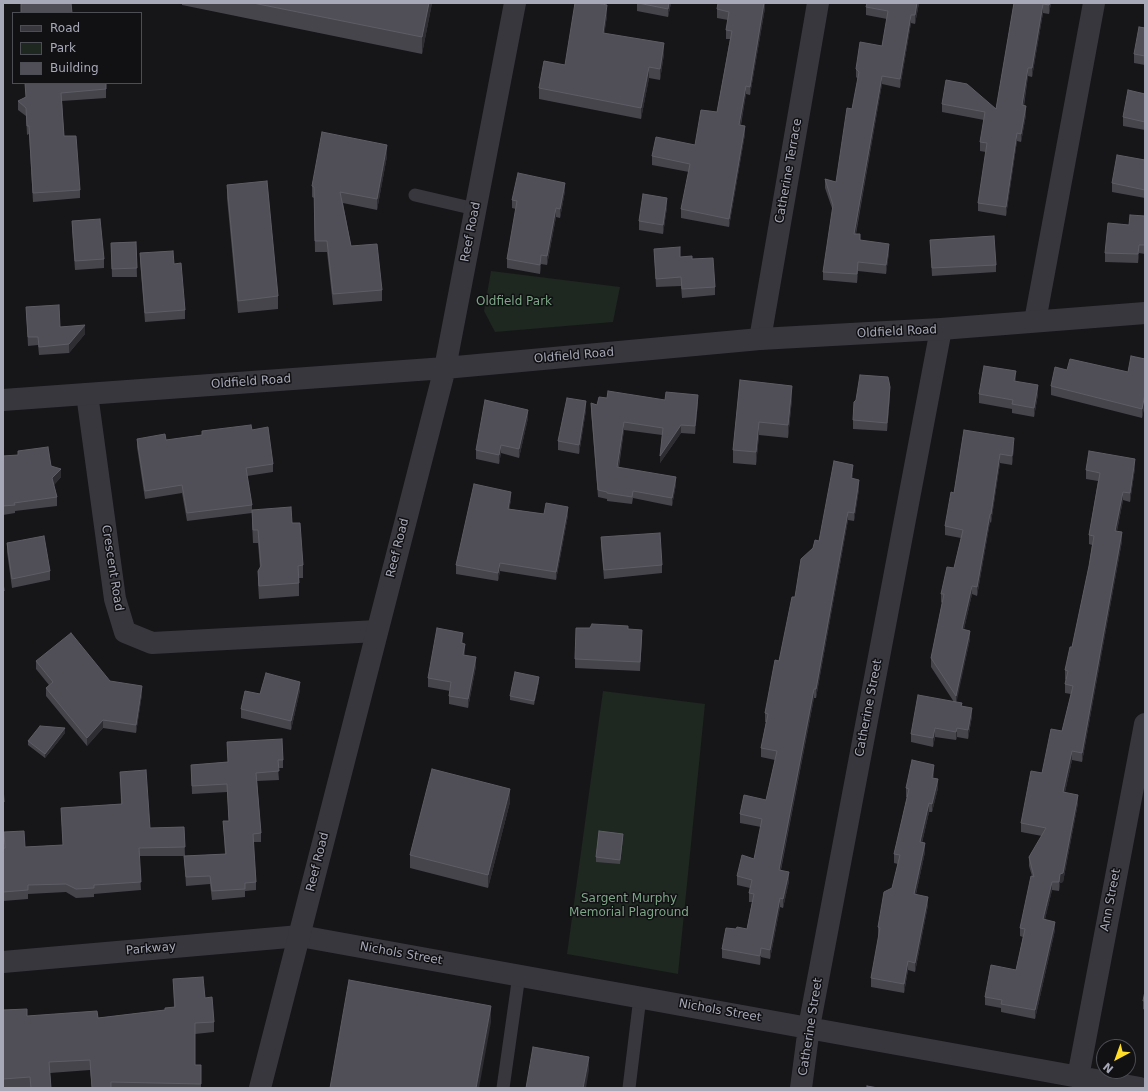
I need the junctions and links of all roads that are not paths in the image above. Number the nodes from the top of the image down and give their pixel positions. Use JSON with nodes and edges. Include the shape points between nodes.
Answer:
{"nodes":[{"id":1,"x":515,"y":3,"type":"edge"},
{"id":2,"x":818,"y":3,"type":"edge"},
{"id":3,"x":1094,"y":3,"type":"edge"},
{"id":4,"x":415,"y":195,"type":"dead end"},
{"id":5,"x":475,"y":209,"type":"junction"},
{"id":6,"x":1145,"y":314,"type":"edge"},
{"id":7,"x":1035,"y":321,"type":"junction"},
{"id":8,"x":941,"y":329,"type":"junction"},
{"id":9,"x":760,"y":339,"type":"junction"},
{"id":10,"x":444,"y":368,"type":"junction"},
{"id":11,"x":87,"y":394,"type":"junction"},
{"id":12,"x":3,"y":400,"type":"edge"},
{"id":13,"x":377,"y":631,"type":"junction"},
{"id":14,"x":1145,"y":724,"type":"edge"},
{"id":15,"x":300,"y":936,"type":"junction"},
{"id":16,"x":3,"y":962,"type":"edge"},
{"id":17,"x":519,"y":975,"type":"junction"},
{"id":18,"x":640,"y":997,"type":"junction"},
{"id":19,"x":809,"y":1027,"type":"junction"},
{"id":20,"x":1078,"y":1076,"type":"junction"},
{"id":21,"x":260,"y":1088,"type":"edge"},
{"id":22,"x":503,"y":1088,"type":"edge"},
{"id":23,"x":629,"y":1088,"type":"edge"},
{"id":24,"x":801,"y":1088,"type":"edge"},
{"id":25,"x":1140,"y":1088,"type":"edge"}],
"edges":[{"from":1,"to":5,"type":"street","name":"Reef Road"},
{"from":2,"to":9,"type":"street","name":"Catherine Terrace"},
{"from":3,"to":7,"type":"street"},
{"from":4,"to":5,"type":"lane"},
{"from":5,"to":10,"type":"street","name":"Reef Road"},
{"from":6,"to":7,"type":"street","name":"Oldfield Road"},
{"from":7,"to":8,"type":"street","name":"Oldfield Road"},
{"from":8,"to":9,"type":"street","name":"Oldfield Road"},
{"from":8,"to":19,"type":"street","name":"Catherine Street"},
{"from":9,"to":10,"type":"street","name":"Oldfield Road"},
{"from":10,"to":11,"type":"street","name":"Oldfield Road"},
{"from":10,"to":13,"type":"street","name":"Reef Road"},
{"from":11,"to":12,"type":"street","name":"Oldfield Road"},
{"from":11,"to":13,"type":"street","name":"Crescent Road","via":[[115,599],[125,632],[152,643]]},
{"from":13,"to":15,"type":"street","name":"Reef Road"},
{"from":14,"to":20,"type":"street","name":"Ann Street"},
{"from":15,"to":16,"type":"street","name":"Parkway"},
{"from":15,"to":17,"type":"street","name":"Nichols Street"},
{"from":15,"to":21,"type":"street","name":"Reef Road"},
{"from":17,"to":18,"type":"street","name":"Nichols Street"},
{"from":17,"to":22,"type":"lane"},
{"from":18,"to":19,"type":"street","name":"Nichols Street"},
{"from":18,"to":23,"type":"lane"},
{"from":19,"to":20,"type":"street","name":"Nichols Street"},
{"from":19,"to":24,"type":"street","name":"Catherine Street"},
{"from":20,"to":25,"type":"street","name":"Nichols Street"}]}
